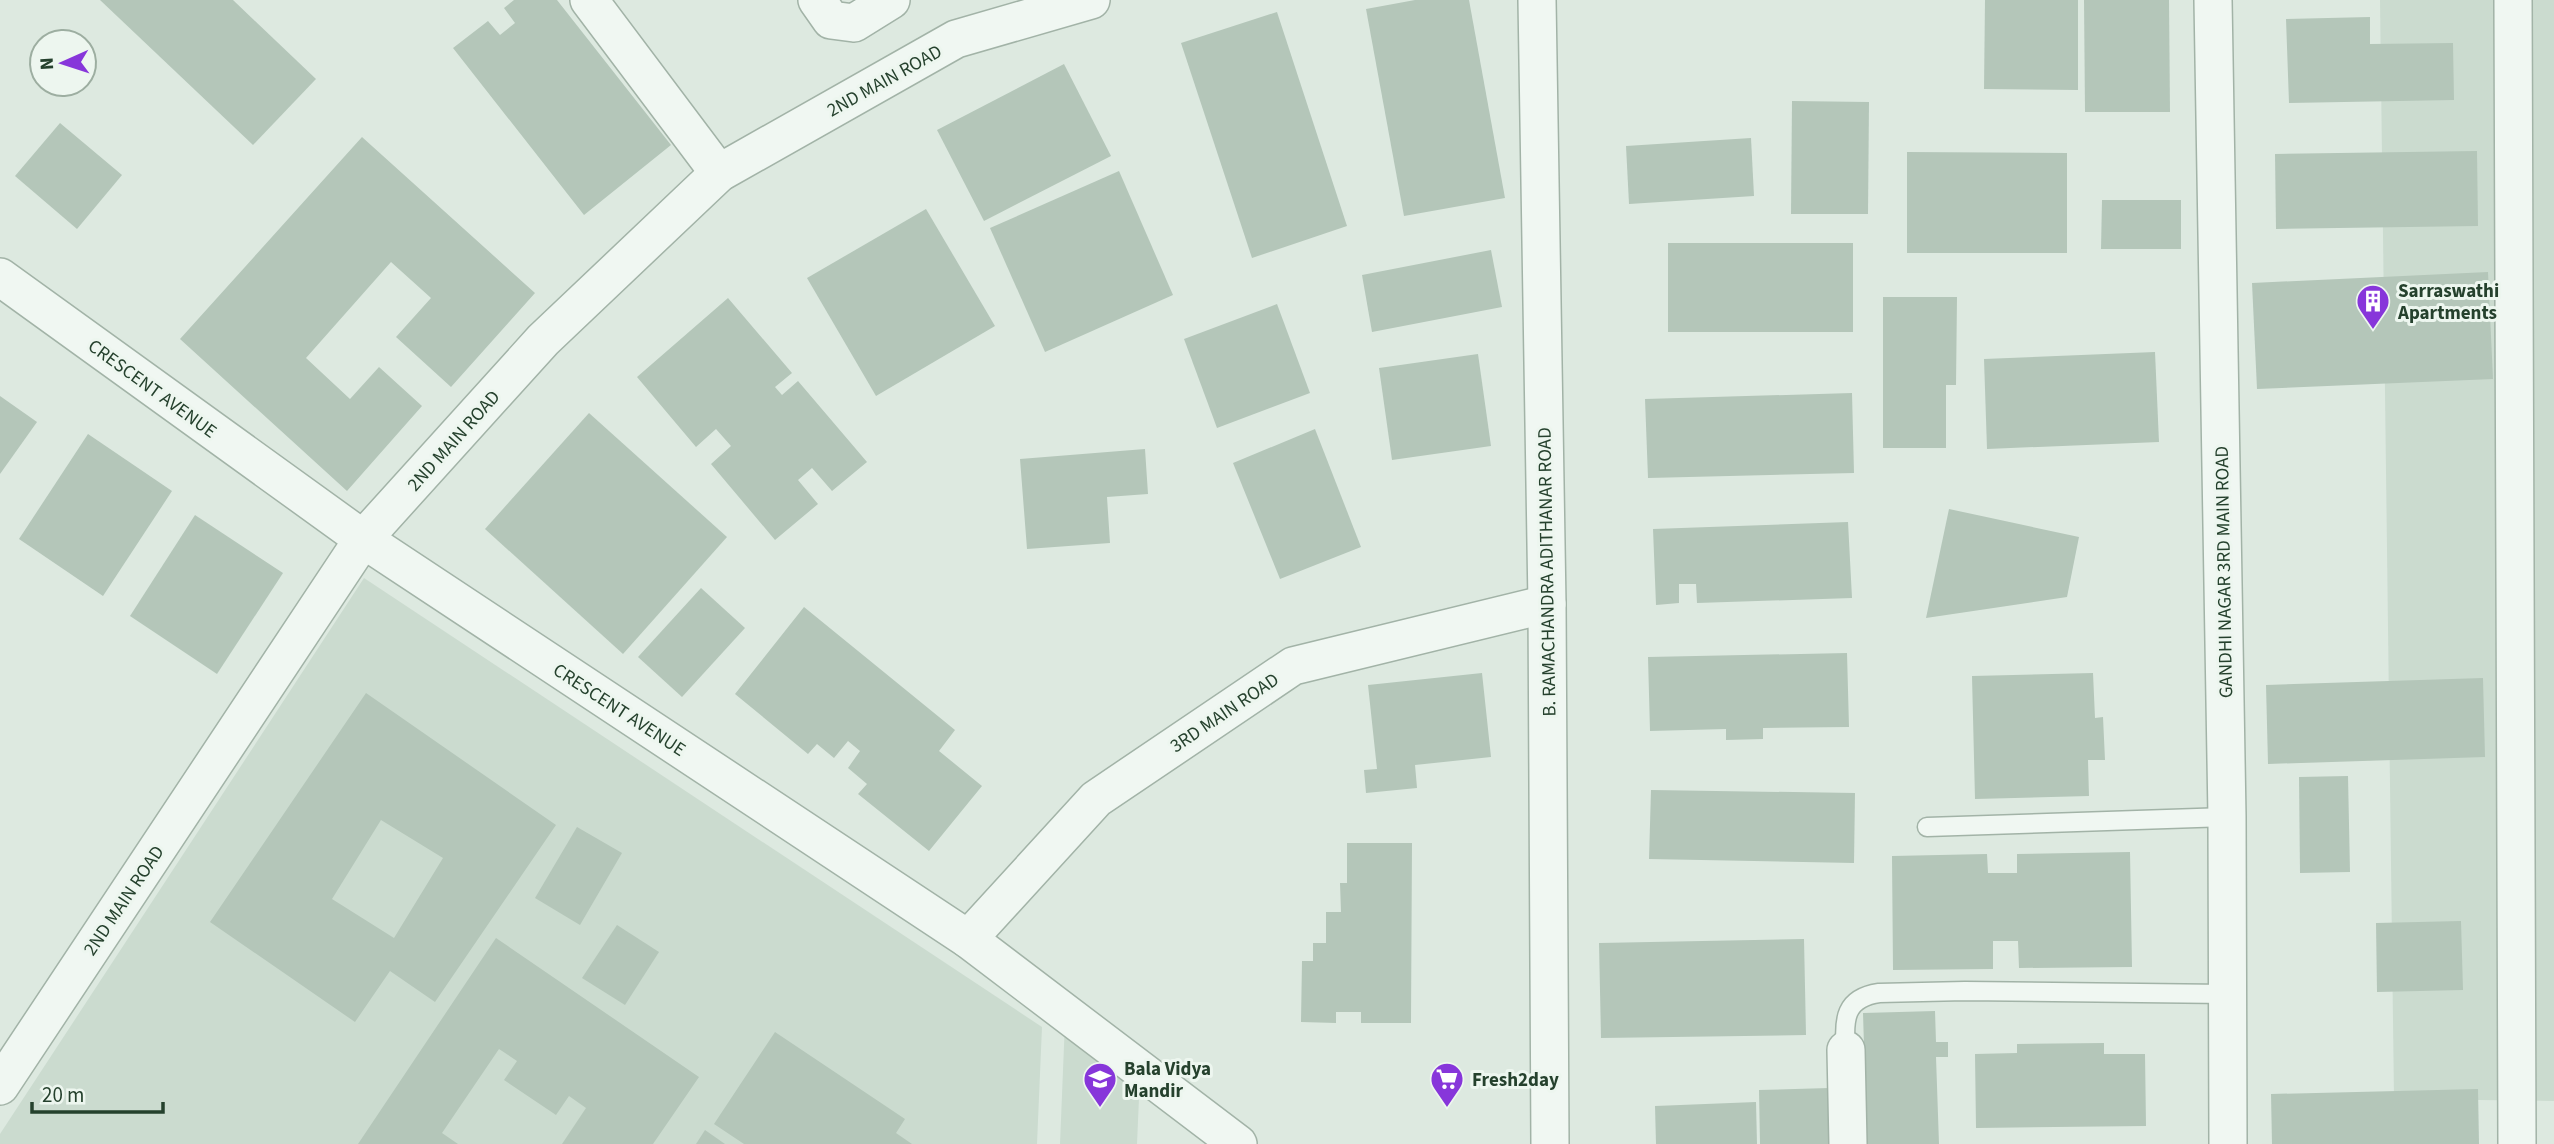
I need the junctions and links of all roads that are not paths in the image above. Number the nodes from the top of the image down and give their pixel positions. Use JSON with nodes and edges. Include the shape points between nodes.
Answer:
{"nodes":[{"id":1,"x":589,"y":0,"type":"edge"},
{"id":2,"x":817,"y":0,"type":"edge"},
{"id":3,"x":891,"y":0,"type":"edge"},
{"id":4,"x":1091,"y":0,"type":"edge"},
{"id":5,"x":1537,"y":0,"type":"edge"},
{"id":6,"x":2213,"y":0,"type":"edge"},
{"id":7,"x":2513,"y":0,"type":"edge"},
{"id":8,"x":998,"y":13,"type":"edge"},
{"id":9,"x":719,"y":173,"type":"junction"},
{"id":10,"x":0,"y":277,"type":"edge"},
{"id":11,"x":363,"y":539,"type":"junction"},
{"id":12,"x":1547,"y":604,"type":"junction"},
{"id":13,"x":2227,"y":817,"type":"junction"},
{"id":14,"x":1927,"y":827,"type":"dead end"},
{"id":15,"x":968,"y":939,"type":"junction"},
{"id":16,"x":2227,"y":994,"type":"junction"},
{"id":17,"x":1846,"y":1050,"type":"joint"},
{"id":18,"x":0,"y":1086,"type":"edge"},
{"id":19,"x":1238,"y":1144,"type":"edge"},
{"id":20,"x":1550,"y":1144,"type":"edge"},
{"id":21,"x":1848,"y":1144,"type":"edge"},
{"id":22,"x":2228,"y":1144,"type":"edge"},
{"id":23,"x":2517,"y":1144,"type":"edge"}],
"edges":[{"from":1,"to":9,"type":"street"},
{"from":2,"to":3,"type":"street","via":[[831,20],[854,23]]},
{"from":4,"to":8,"type":"street","name":"2ND MAIN ROAD"},
{"from":5,"to":12,"type":"street","name":"B. RAMACHANDRA ADITHANAR ROAD"},
{"from":6,"to":13,"type":"street","name":"GANDHI NAGAR 3RD MAIN ROAD"},
{"from":7,"to":23,"type":"street"},
{"from":8,"to":9,"type":"street","name":"2ND MAIN ROAD"},
{"from":9,"to":11,"type":"street","name":"2ND MAIN ROAD","via":[[543,340]]},
{"from":10,"to":11,"type":"street","name":"CRESCENT AVENUE"},
{"from":11,"to":15,"type":"street","name":"CRESCENT AVENUE"},
{"from":11,"to":18,"type":"street","name":"2ND MAIN ROAD"},
{"from":12,"to":15,"type":"street","name":"3RD MAIN ROAD","via":[[1293,666],[1096,799]]},
{"from":12,"to":20,"type":"street","name":"B. RAMACHANDRA ADITHANAR ROAD"},
{"from":13,"to":14,"type":"lane"},
{"from":13,"to":16,"type":"street","name":"GANDHI NAGAR 3RD MAIN ROAD"},
{"from":15,"to":19,"type":"street","name":"CRESCENT AVENUE"},
{"from":16,"to":17,"type":"lane","via":[[1880,993],[1855,1000],[1844,1031]]},
{"from":16,"to":22,"type":"street","name":"GANDHI NAGAR 3RD MAIN ROAD"},
{"from":17,"to":21,"type":"street"}]}
